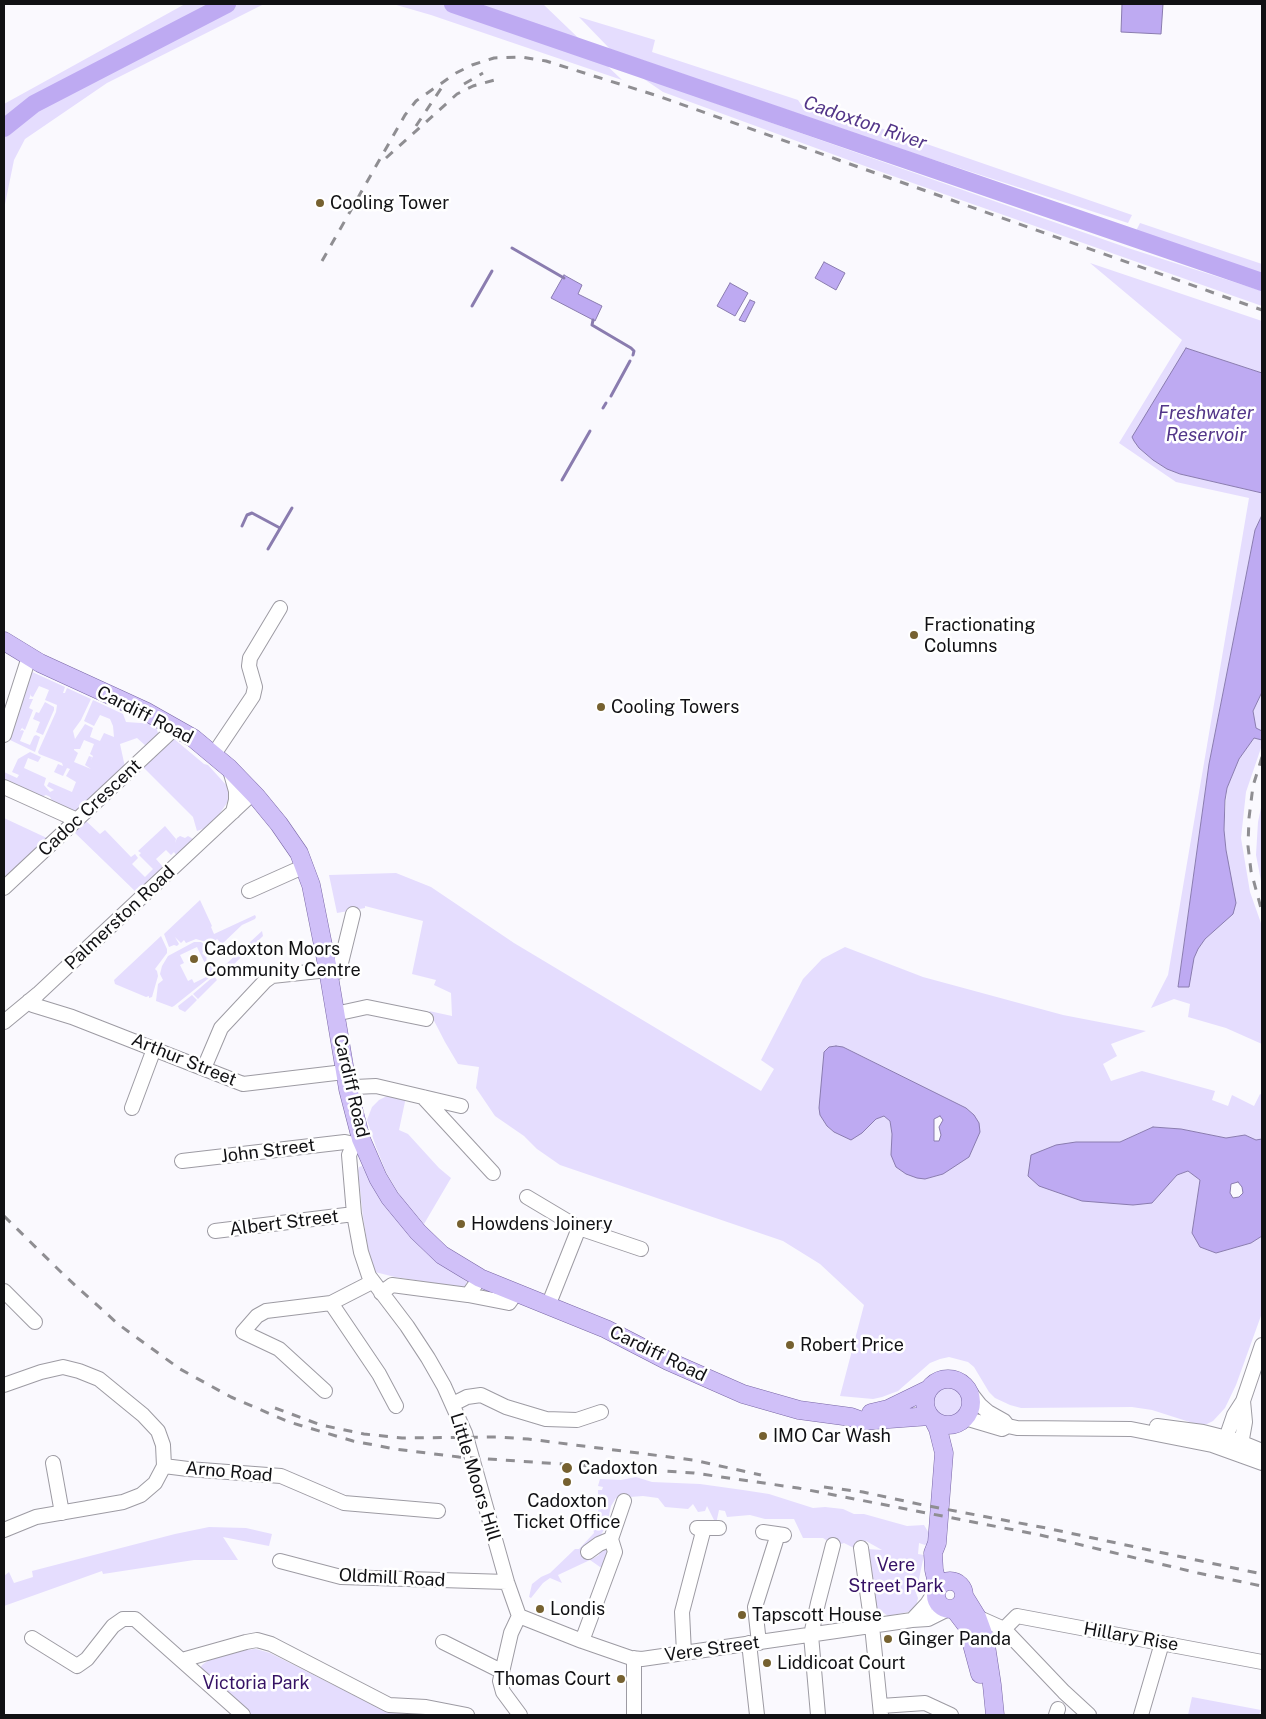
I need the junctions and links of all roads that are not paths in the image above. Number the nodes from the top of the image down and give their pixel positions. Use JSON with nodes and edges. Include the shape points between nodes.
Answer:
{"nodes":[{"id":1,"x":280,"y":608,"type":"dead end"},
{"id":2,"x":4,"y":641,"type":"edge"},
{"id":3,"x":29,"y":657,"type":"junction"},
{"id":4,"x":176,"y":727,"type":"junction"},
{"id":5,"x":4,"y":735,"type":"edge"},
{"id":6,"x":214,"y":754,"type":"junction"},
{"id":7,"x":230,"y":768,"type":"junction"},
{"id":8,"x":4,"y":787,"type":"edge"},
{"id":9,"x":253,"y":793,"type":"junction"},
{"id":10,"x":233,"y":812,"type":"junction"},
{"id":11,"x":77,"y":820,"type":"junction"},
{"id":12,"x":305,"y":866,"type":"junction"},
{"id":13,"x":4,"y":888,"type":"edge"},
{"id":14,"x":248,"y":891,"type":"dead end"},
{"id":15,"x":353,"y":914,"type":"dead end"},
{"id":16,"x":328,"y":973,"type":"junction"},
{"id":17,"x":29,"y":1001,"type":"junction"},
{"id":18,"x":335,"y":1014,"type":"junction"},
{"id":19,"x":426,"y":1020,"type":"dead end"},
{"id":20,"x":4,"y":1022,"type":"edge"},
{"id":21,"x":154,"y":1048,"type":"junction"},
{"id":22,"x":204,"y":1068,"type":"junction"},
{"id":23,"x":346,"y":1081,"type":"junction"},
{"id":24,"x":424,"y":1097,"type":"junction"},
{"id":25,"x":461,"y":1106,"type":"dead end"},
{"id":26,"x":132,"y":1108,"type":"dead end"},
{"id":27,"x":358,"y":1141,"type":"junction"},
{"id":28,"x":182,"y":1161,"type":"dead end"},
{"id":29,"x":493,"y":1173,"type":"dead end"},
{"id":30,"x":527,"y":1197,"type":"dead end"},
{"id":31,"x":354,"y":1214,"type":"junction"},
{"id":32,"x":579,"y":1228,"type":"junction"},
{"id":33,"x":215,"y":1232,"type":"dead end"},
{"id":34,"x":641,"y":1249,"type":"dead end"},
{"id":35,"x":480,"y":1278,"type":"junction"},
{"id":36,"x":372,"y":1282,"type":"junction"},
{"id":37,"x":4,"y":1290,"type":"edge"},
{"id":38,"x":381,"y":1293,"type":"junction"},
{"id":39,"x":516,"y":1293,"type":"junction"},
{"id":40,"x":468,"y":1295,"type":"junction"},
{"id":41,"x":331,"y":1303,"type":"junction"},
{"id":42,"x":548,"y":1306,"type":"junction"},
{"id":43,"x":35,"y":1322,"type":"dead end"},
{"id":44,"x":1262,"y":1345,"type":"edge"},
{"id":45,"x":4,"y":1385,"type":"edge"},
{"id":46,"x":325,"y":1390,"type":"dead end"},
{"id":47,"x":928,"y":1390,"type":"junction"},
{"id":48,"x":969,"y":1390,"type":"junction"},
{"id":49,"x":1243,"y":1401,"type":"junction"},
{"id":50,"x":452,"y":1404,"type":"junction"},
{"id":51,"x":396,"y":1406,"type":"dead end"},
{"id":52,"x":601,"y":1412,"type":"dead end"},
{"id":53,"x":851,"y":1417,"type":"junction"},
{"id":54,"x":932,"y":1418,"type":"junction"},
{"id":55,"x":962,"y":1420,"type":"junction"},
{"id":56,"x":1008,"y":1426,"type":"junction"},
{"id":57,"x":1224,"y":1443,"type":"junction"},
{"id":58,"x":1240,"y":1448,"type":"junction"},
{"id":59,"x":1262,"y":1450,"type":"edge"},
{"id":60,"x":944,"y":1453,"type":"junction"},
{"id":61,"x":53,"y":1463,"type":"dead end"},
{"id":62,"x":1262,"y":1463,"type":"edge"},
{"id":63,"x":164,"y":1466,"type":"junction"},
{"id":64,"x":624,"y":1501,"type":"dead end"},
{"id":65,"x":438,"y":1511,"type":"dead end"},
{"id":66,"x":62,"y":1513,"type":"junction"},
{"id":67,"x":719,"y":1528,"type":"dead end"},
{"id":68,"x":4,"y":1530,"type":"edge"},
{"id":69,"x":762,"y":1532,"type":"dead end"},
{"id":70,"x":611,"y":1539,"type":"junction"},
{"id":71,"x":833,"y":1546,"type":"dead end"},
{"id":72,"x":862,"y":1548,"type":"dead end"},
{"id":73,"x":588,"y":1552,"type":"dead end"},
{"id":74,"x":280,"y":1561,"type":"dead end"},
{"id":75,"x":507,"y":1582,"type":"junction"},
{"id":76,"x":942,"y":1586,"type":"junction"},
{"id":77,"x":955,"y":1605,"type":"junction"},
{"id":78,"x":519,"y":1616,"type":"junction"},
{"id":79,"x":977,"y":1617,"type":"junction"},
{"id":80,"x":912,"y":1620,"type":"junction"},
{"id":81,"x":872,"y":1626,"type":"junction"},
{"id":82,"x":1008,"y":1633,"type":"junction"},
{"id":83,"x":811,"y":1635,"type":"junction"},
{"id":84,"x":32,"y":1638,"type":"dead end"},
{"id":85,"x":977,"y":1638,"type":"junction"},
{"id":86,"x":582,"y":1641,"type":"junction"},
{"id":87,"x":442,"y":1642,"type":"dead end"},
{"id":88,"x":754,"y":1643,"type":"junction"},
{"id":89,"x":1162,"y":1643,"type":"junction"},
{"id":90,"x":684,"y":1653,"type":"junction"},
{"id":91,"x":634,"y":1658,"type":"junction"},
{"id":92,"x":182,"y":1660,"type":"junction"},
{"id":93,"x":1262,"y":1662,"type":"edge"},
{"id":94,"x":501,"y":1671,"type":"junction"},
{"id":95,"x":881,"y":1710,"type":"edge"},
{"id":96,"x":243,"y":1715,"type":"edge"},
{"id":97,"x":467,"y":1715,"type":"edge"},
{"id":98,"x":520,"y":1715,"type":"edge"},
{"id":99,"x":634,"y":1715,"type":"edge"},
{"id":100,"x":757,"y":1715,"type":"edge"},
{"id":101,"x":818,"y":1715,"type":"edge"},
{"id":102,"x":951,"y":1715,"type":"edge"},
{"id":103,"x":988,"y":1715,"type":"edge"},
{"id":104,"x":995,"y":1715,"type":"edge"},
{"id":105,"x":1089,"y":1715,"type":"edge"},
{"id":106,"x":1141,"y":1715,"type":"edge"}],
"edges":[{"from":1,"to":6,"type":"street","via":[[250,658],[254,696]]},
{"from":2,"to":3,"type":"main road","name":"Cardiff Road"},
{"from":3,"to":4,"type":"main road","name":"Cardiff Road"},
{"from":3,"to":5,"type":"street"},
{"from":4,"to":6,"type":"main road","name":"Cardiff Road"},
{"from":4,"to":11,"type":"street","name":"Cadoc Crescent"},
{"from":6,"to":7,"type":"main road","name":"Cardiff Road"},
{"from":7,"to":9,"type":"main road","name":"Cardiff Road"},
{"from":7,"to":10,"type":"street","via":[[236,791]]},
{"from":8,"to":11,"type":"street"},
{"from":9,"to":10,"type":"street","name":"Palmerston Road"},
{"from":9,"to":12,"type":"main road","name":"Cardiff Road","via":[[279,824]]},
{"from":10,"to":17,"type":"street","name":"Palmerston Road"},
{"from":11,"to":13,"type":"street","name":"Cadoc Crescent"},
{"from":12,"to":14,"type":"street"},
{"from":12,"to":16,"type":"main road","name":"Cardiff Road"},
{"from":15,"to":16,"type":"street","via":[[339,971]]},
{"from":16,"to":18,"type":"main road","name":"Cardiff Road"},
{"from":16,"to":22,"type":"street","via":[[272,976],[221,1028]]},
{"from":17,"to":20,"type":"street","name":"Palmerston Road"},
{"from":17,"to":21,"type":"street","name":"Arthur Street"},
{"from":18,"to":19,"type":"street","via":[[367,1007]]},
{"from":18,"to":23,"type":"main road","name":"Cardiff Road"},
{"from":21,"to":22,"type":"street","name":"Arthur Street"},
{"from":21,"to":26,"type":"street"},
{"from":22,"to":23,"type":"street","name":"Arthur Street","via":[[242,1084]]},
{"from":23,"to":24,"type":"street","name":"Arthur Street","via":[[355,1087],[376,1086]]},
{"from":23,"to":27,"type":"main road","name":"Cardiff Road"},
{"from":24,"to":25,"type":"street","name":"Arthur Street"},
{"from":24,"to":29,"type":"street"},
{"from":27,"to":28,"type":"street","name":"John Street"},
{"from":27,"to":31,"type":"street","name":"Little Moors Hill","via":[[350,1155]]},
{"from":27,"to":35,"type":"main road","name":"Cardiff Road","via":[[404,1217],[442,1255]]},
{"from":30,"to":32,"type":"street"},
{"from":31,"to":33,"type":"street","name":"Albert Street"},
{"from":31,"to":36,"type":"street","name":"Little Moors Hill","via":[[360,1252]]},
{"from":32,"to":34,"type":"street"},
{"from":32,"to":42,"type":"street"},
{"from":35,"to":39,"type":"main road","name":"Cardiff Road"},
{"from":35,"to":40,"type":"street"},
{"from":36,"to":38,"type":"street","name":"Little Moors Hill"},
{"from":36,"to":41,"type":"street"},
{"from":37,"to":43,"type":"street"},
{"from":38,"to":40,"type":"street","via":[[392,1285]]},
{"from":38,"to":50,"type":"street","name":"Little Moors Hill","via":[[428,1358]]},
{"from":39,"to":40,"type":"street","via":[[509,1303]]},
{"from":39,"to":42,"type":"main road","name":"Cardiff Road"},
{"from":41,"to":46,"type":"street","via":[[266,1311],[256,1316],[244,1332],[279,1349]]},
{"from":41,"to":51,"type":"street","via":[[379,1374]]},
{"from":42,"to":53,"type":"main road","name":"Cardiff Road","via":[[606,1329],[668,1361],[744,1394],[799,1410]]},
{"from":44,"to":49,"type":"street"},
{"from":45,"to":63,"type":"street","via":[[63,1367],[99,1380],[144,1415],[158,1431],[163,1445]]},
{"from":47,"to":48,"type":"main road","via":[[936,1381],[951,1378]]},
{"from":47,"to":53,"type":"main road","name":"Cardiff Road","via":[[888,1408]]},
{"from":47,"to":54,"type":"main road","via":[[925,1404]]},
{"from":48,"to":55,"type":"main road","via":[[971,1405]]},
{"from":48,"to":56,"type":"street","via":[[980,1405]]},
{"from":49,"to":57,"type":"street"},
{"from":49,"to":58,"type":"street","via":[[1245,1422]]},
{"from":50,"to":52,"type":"street","via":[[481,1395],[506,1407],[546,1419],[577,1420]]},
{"from":50,"to":75,"type":"street","name":"Little Moors Hill","via":[[470,1450]]},
{"from":53,"to":54,"type":"main road","name":"Cardiff Road","via":[[862,1421]]},
{"from":54,"to":55,"type":"main road","via":[[947,1425]]},
{"from":54,"to":60,"type":"main road"},
{"from":55,"to":56,"type":"street","via":[[1002,1429]]},
{"from":55,"to":60,"type":"main road"},
{"from":56,"to":57,"type":"street","via":[[1132,1428]]},
{"from":57,"to":58,"type":"street"},
{"from":58,"to":59,"type":"street"},
{"from":58,"to":62,"type":"street"},
{"from":60,"to":76,"type":"main road","via":[[937,1543],[933,1553],[933,1563]]},
{"from":61,"to":66,"type":"street"},
{"from":63,"to":65,"type":"street","name":"Arno Road","via":[[281,1476],[344,1503]]},
{"from":63,"to":66,"type":"street","via":[[155,1483],[141,1495],[123,1502]]},
{"from":64,"to":70,"type":"street"},
{"from":66,"to":68,"type":"street","via":[[36,1517]]},
{"from":67,"to":90,"type":"street","via":[[701,1529],[682,1612]]},
{"from":69,"to":88,"type":"street","via":[[780,1536],[755,1607]]},
{"from":70,"to":73,"type":"street"},
{"from":70,"to":86,"type":"street","via":[[615,1552]]},
{"from":71,"to":83,"type":"street"},
{"from":72,"to":81,"type":"street"},
{"from":74,"to":75,"type":"street","name":"Oldmill Road","via":[[341,1577]]},
{"from":75,"to":78,"type":"street","name":"Little Moors Hill"},
{"from":76,"to":77,"type":"main road","via":[[935,1597],[938,1603],[942,1607]]},
{"from":76,"to":77,"type":"main road","via":[[961,1586]]},
{"from":76,"to":80,"type":"street"},
{"from":77,"to":79,"type":"main road"},
{"from":77,"to":80,"type":"street","name":"Vere Street","via":[[928,1619]]},
{"from":77,"to":85,"type":"main road"},
{"from":78,"to":86,"type":"street","name":"Vere Street"},
{"from":78,"to":94,"type":"street"},
{"from":79,"to":82,"type":"street"},
{"from":79,"to":85,"type":"main road"},
{"from":80,"to":81,"type":"street","name":"Vere Street"},
{"from":81,"to":83,"type":"street","name":"Vere Street"},
{"from":81,"to":95,"type":"street"},
{"from":82,"to":85,"type":"street"},
{"from":82,"to":89,"type":"street","name":"Hillary Rise","via":[[1017,1616]]},
{"from":82,"to":105,"type":"street"},
{"from":83,"to":88,"type":"street","name":"Vere Street"},
{"from":83,"to":101,"type":"street"},
{"from":84,"to":92,"type":"street","via":[[76,1666],[87,1659],[113,1626],[123,1619],[135,1619]]},
{"from":85,"to":103,"type":"main road"},
{"from":85,"to":104,"type":"main road","via":[[992,1685]]},
{"from":86,"to":91,"type":"street","name":"Vere Street"},
{"from":87,"to":94,"type":"street"},
{"from":88,"to":90,"type":"street","name":"Vere Street"},
{"from":88,"to":100,"type":"street"},
{"from":89,"to":93,"type":"street","name":"Hillary Rise"},
{"from":89,"to":106,"type":"street"},
{"from":90,"to":91,"type":"street","name":"Vere Street"},
{"from":91,"to":99,"type":"street"},
{"from":92,"to":96,"type":"street"},
{"from":92,"to":97,"type":"street","via":[[257,1640],[271,1644],[390,1705],[426,1707]]},
{"from":94,"to":98,"type":"street","via":[[500,1686]]},
{"from":95,"to":102,"type":"street","via":[[925,1703]]}]}
